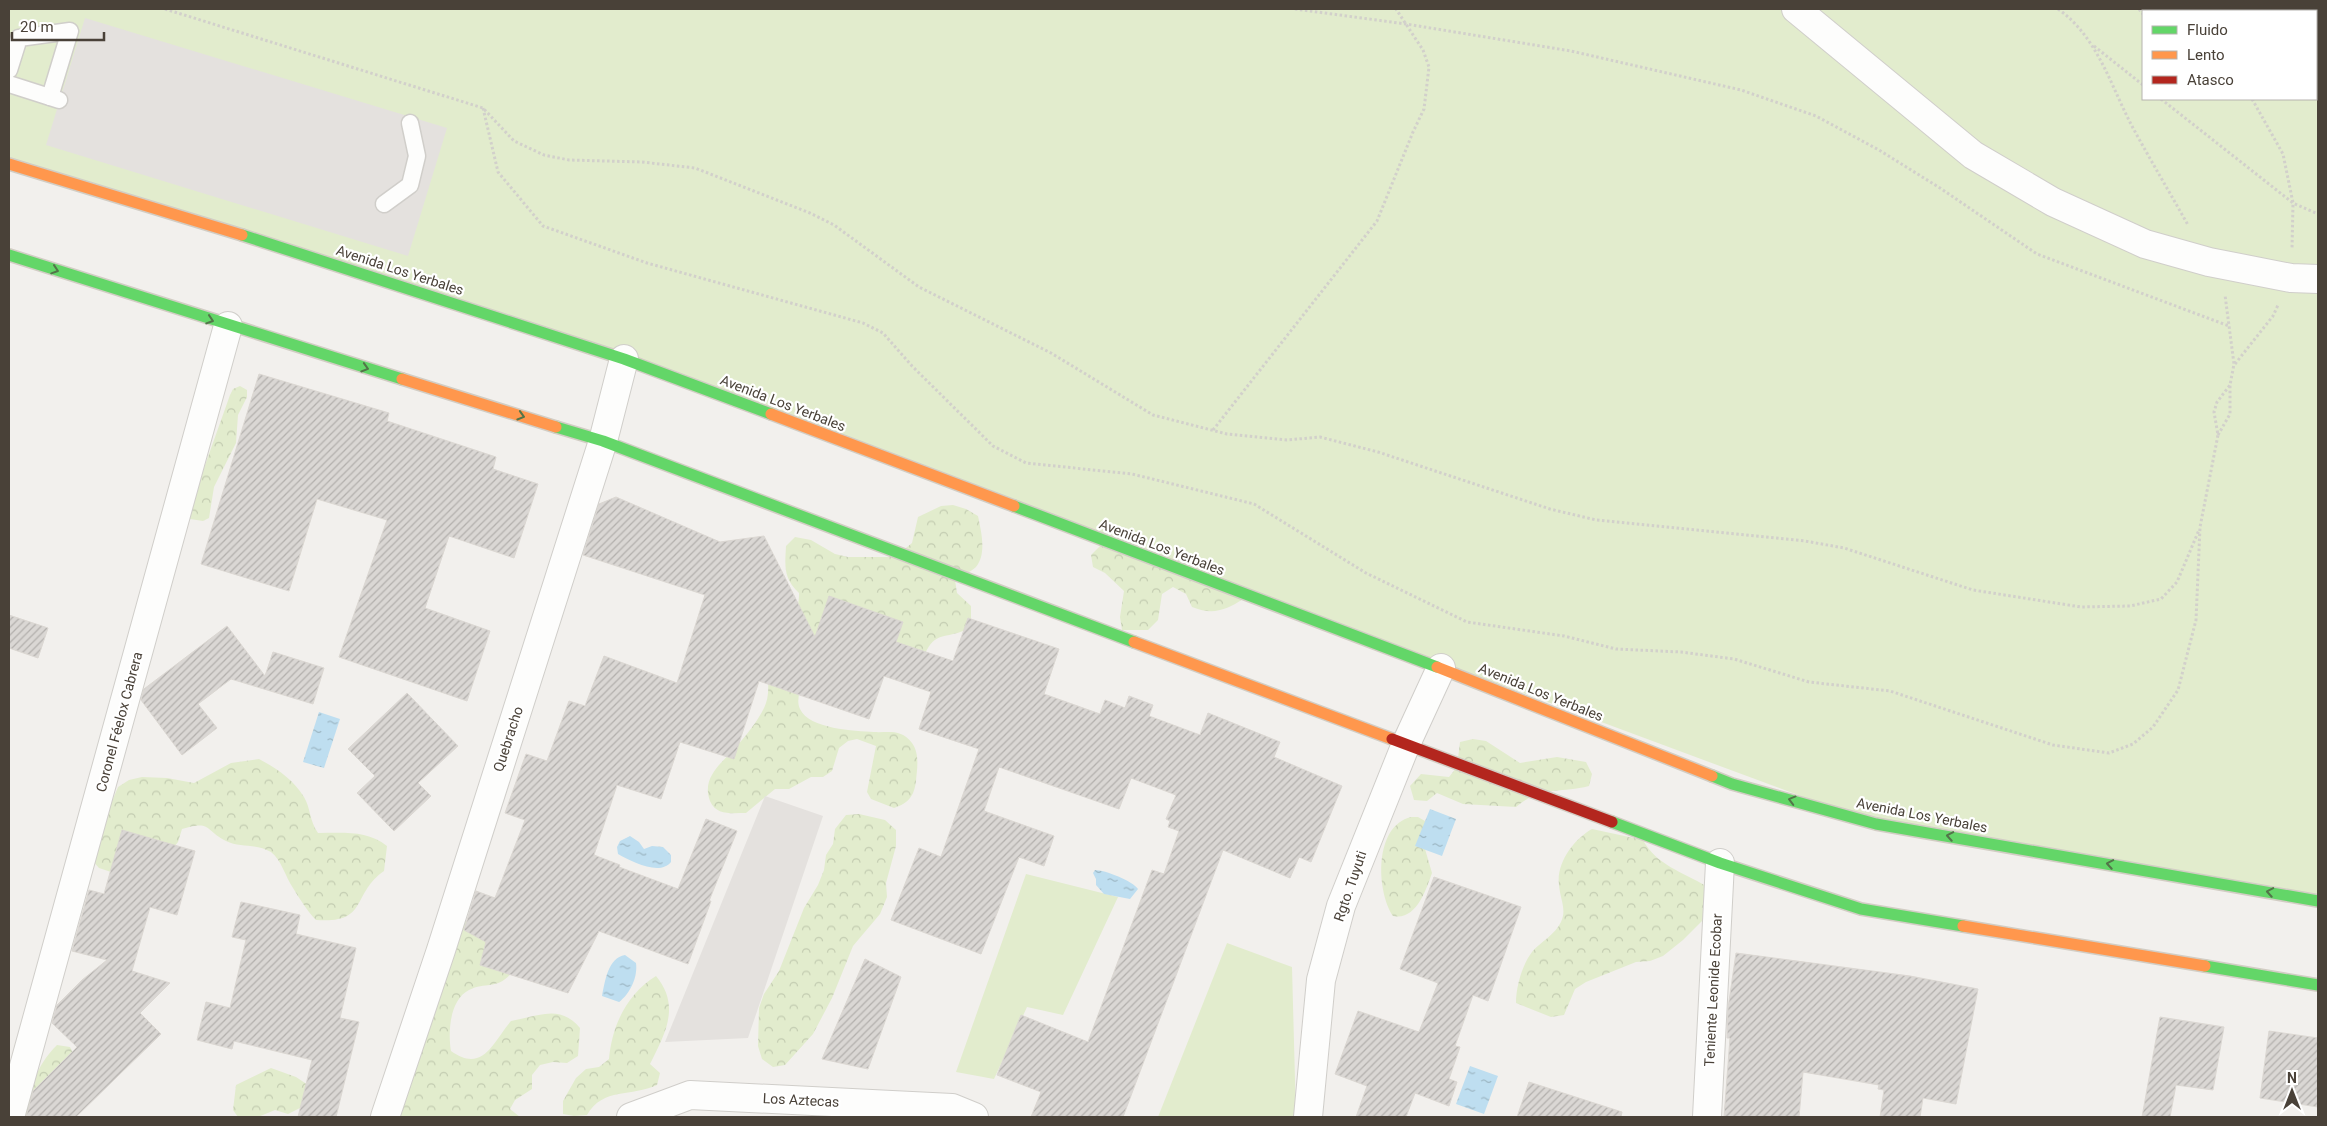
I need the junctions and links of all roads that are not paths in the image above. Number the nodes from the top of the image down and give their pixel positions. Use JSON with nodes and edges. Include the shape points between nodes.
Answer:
{"nodes":[{"id":1,"x":1796,"y":9,"type":"edge"},
{"id":2,"x":9,"y":70,"type":"edge"},
{"id":3,"x":9,"y":84,"type":"edge"},
{"id":4,"x":410,"y":123,"type":"dead end"},
{"id":5,"x":9,"y":164,"type":"edge"},
{"id":6,"x":384,"y":204,"type":"dead end"},
{"id":7,"x":9,"y":255,"type":"edge"},
{"id":8,"x":2318,"y":279,"type":"edge"},
{"id":9,"x":228,"y":326,"type":"junction"},
{"id":10,"x":624,"y":359,"type":"junction"},
{"id":11,"x":603,"y":441,"type":"junction"},
{"id":12,"x":1441,"y":668,"type":"junction"},
{"id":13,"x":1406,"y":744,"type":"junction"},
{"id":14,"x":1720,"y":863,"type":"junction"},
{"id":15,"x":2318,"y":901,"type":"edge"},
{"id":16,"x":2318,"y":985,"type":"edge"},
{"id":17,"x":10,"y":1117,"type":"edge"},
{"id":18,"x":385,"y":1117,"type":"edge"},
{"id":19,"x":630,"y":1117,"type":"edge"},
{"id":20,"x":974,"y":1117,"type":"edge"},
{"id":21,"x":1308,"y":1117,"type":"edge"},
{"id":22,"x":1707,"y":1117,"type":"edge"}],
"edges":[{"from":1,"to":8,"type":"street","via":[[1973,155],[2053,202],[2136,240],[2209,262],[2291,278]]},
{"from":2,"to":3,"type":"lane","via":[[20,38],[70,31],[55,99]]},
{"from":4,"to":6,"type":"lane","via":[[417,156],[410,185]]},
{"from":5,"to":10,"type":"street","name":"Avenida Los Yerbales","via":[[265,242]]},
{"from":7,"to":9,"type":"street","one_way":true},
{"from":9,"to":11,"type":"street","one_way":true},
{"from":9,"to":17,"type":"street","name":"Coronel Féelox Cabrera"},
{"from":10,"to":11,"type":"street","name":"Quebracho"},
{"from":10,"to":12,"type":"street","name":"Avenida Los Yerbales"},
{"from":11,"to":13,"type":"street"},
{"from":11,"to":18,"type":"street","name":"Quebracho"},
{"from":12,"to":13,"type":"street","name":"Rgto. Tuyuti"},
{"from":15,"to":12,"type":"street","name":"Avenida Los Yerbales","one_way":true,"via":[[1876,824],[1732,784]]},
{"from":13,"to":14,"type":"street"},
{"from":13,"to":21,"type":"street","name":"Rgto. Tuyuti","via":[[1341,906],[1320,980]]},
{"from":14,"to":16,"type":"street","via":[[1861,910]]},
{"from":14,"to":22,"type":"street","name":"Teniente Leonide Ecobar"},
{"from":19,"to":20,"type":"street","name":"Los Aztecas","via":[[690,1095],[952,1108]]}]}
